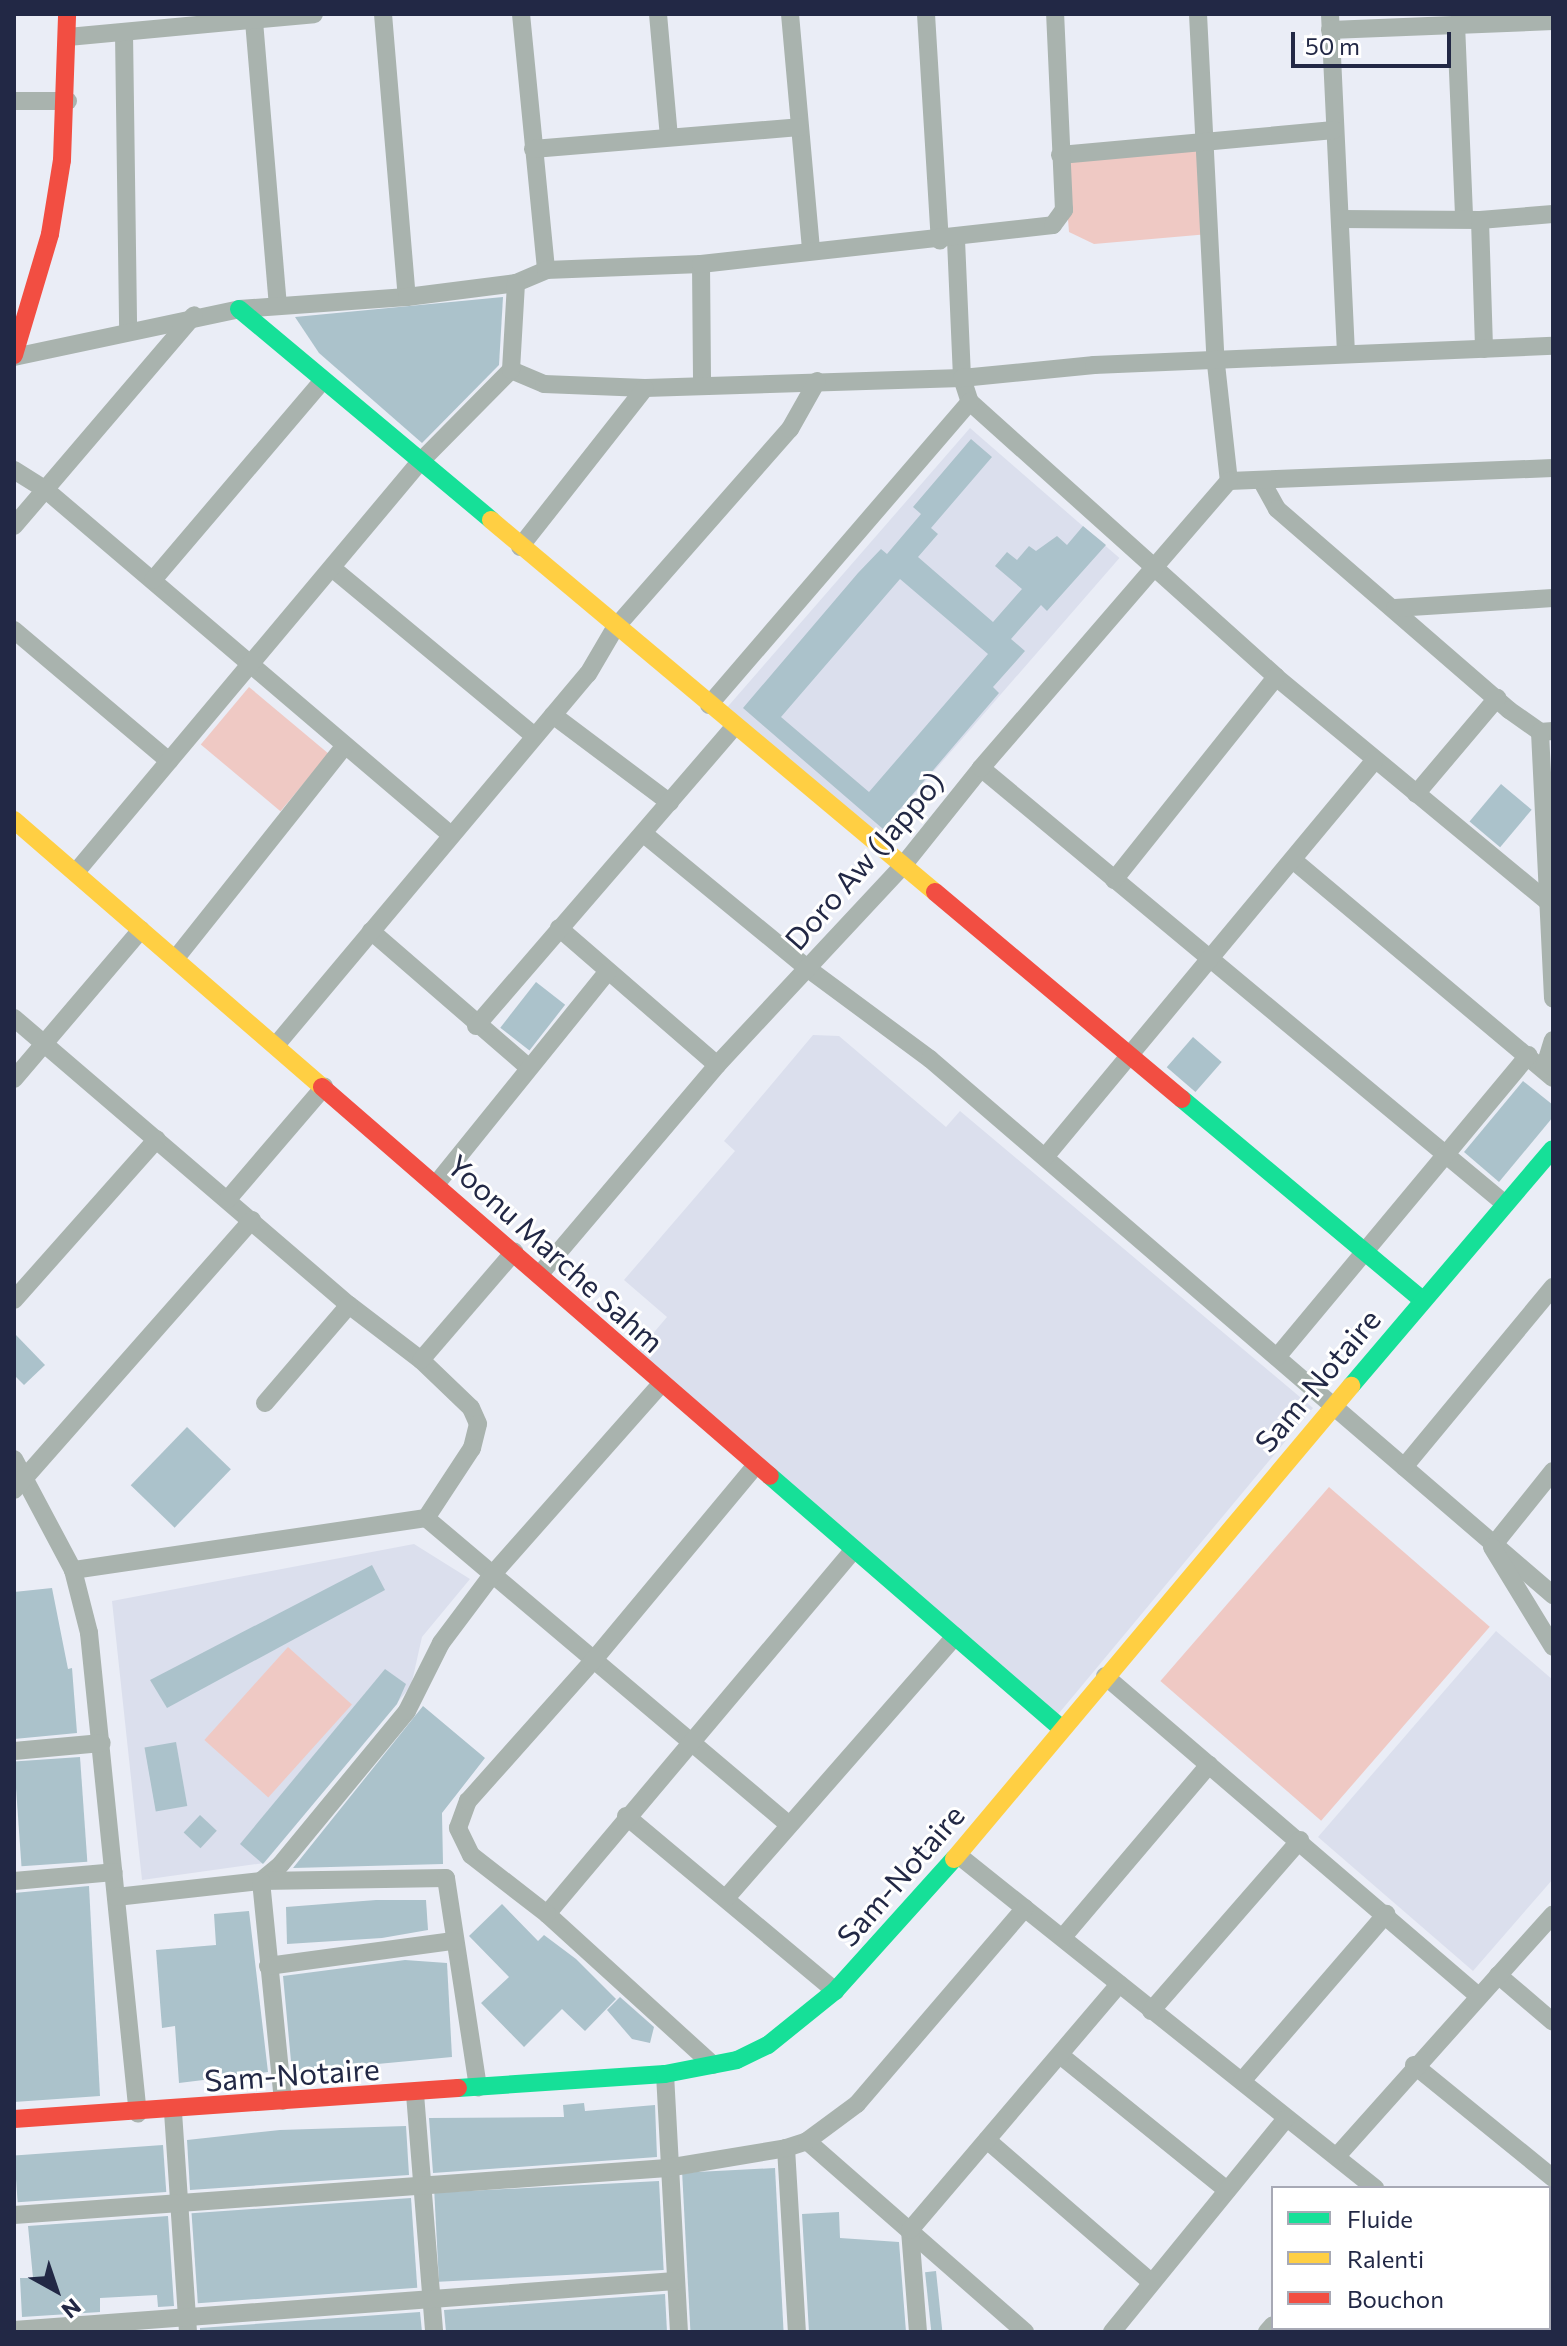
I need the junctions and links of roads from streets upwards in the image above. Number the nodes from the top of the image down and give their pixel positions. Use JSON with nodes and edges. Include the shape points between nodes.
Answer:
{"nodes":[{"id":1,"x":67,"y":14,"type":"edge"},
{"id":2,"x":314,"y":14,"type":"edge"},
{"id":3,"x":383,"y":14,"type":"edge"},
{"id":4,"x":521,"y":14,"type":"edge"},
{"id":5,"x":658,"y":14,"type":"edge"},
{"id":6,"x":790,"y":14,"type":"edge"},
{"id":7,"x":926,"y":14,"type":"edge"},
{"id":8,"x":1055,"y":14,"type":"edge"},
{"id":9,"x":1198,"y":14,"type":"edge"},
{"id":10,"x":254,"y":21,"type":"junction"},
{"id":11,"x":1464,"y":21,"type":"edge"},
{"id":12,"x":1553,"y":21,"type":"edge"},
{"id":13,"x":1330,"y":22,"type":"edge"},
{"id":14,"x":124,"y":33,"type":"junction"},
{"id":15,"x":68,"y":37,"type":"junction"},
{"id":16,"x":14,"y":101,"type":"edge"},
{"id":17,"x":68,"y":101,"type":"junction"},
{"id":18,"x":799,"y":127,"type":"junction"},
{"id":19,"x":1334,"y":130,"type":"junction"},
{"id":20,"x":669,"y":137,"type":"junction"},
{"id":21,"x":1202,"y":139,"type":"junction"},
{"id":22,"x":533,"y":149,"type":"junction"},
{"id":23,"x":1060,"y":155,"type":"junction"},
{"id":24,"x":1553,"y":214,"type":"edge"},
{"id":25,"x":1341,"y":219,"type":"junction"},
{"id":26,"x":1472,"y":219,"type":"junction"},
{"id":27,"x":948,"y":240,"type":"junction"},
{"id":28,"x":811,"y":251,"type":"junction"},
{"id":29,"x":701,"y":264,"type":"junction"},
{"id":30,"x":546,"y":270,"type":"junction"},
{"id":31,"x":516,"y":283,"type":"junction"},
{"id":32,"x":407,"y":297,"type":"junction"},
{"id":33,"x":278,"y":305,"type":"junction"},
{"id":34,"x":239,"y":309,"type":"junction"},
{"id":35,"x":194,"y":315,"type":"junction"},
{"id":36,"x":128,"y":331,"type":"junction"},
{"id":37,"x":1553,"y":346,"type":"edge"},
{"id":38,"x":1484,"y":349,"type":"junction"},
{"id":39,"x":1346,"y":354,"type":"junction"},
{"id":40,"x":14,"y":356,"type":"edge"},
{"id":41,"x":1216,"y":364,"type":"junction"},
{"id":42,"x":511,"y":370,"type":"junction"},
{"id":43,"x":962,"y":378,"type":"junction"},
{"id":44,"x":323,"y":380,"type":"junction"},
{"id":45,"x":817,"y":381,"type":"junction"},
{"id":46,"x":702,"y":384,"type":"junction"},
{"id":47,"x":645,"y":388,"type":"junction"},
{"id":48,"x":970,"y":402,"type":"junction"},
{"id":49,"x":419,"y":463,"type":"junction"},
{"id":50,"x":1553,"y":468,"type":"edge"},
{"id":51,"x":14,"y":470,"type":"edge"},
{"id":52,"x":1261,"y":480,"type":"junction"},
{"id":53,"x":1229,"y":481,"type":"junction"},
{"id":54,"x":46,"y":490,"type":"junction"},
{"id":55,"x":14,"y":526,"type":"edge"},
{"id":56,"x":520,"y":547,"type":"junction"},
{"id":57,"x":1154,"y":566,"type":"junction"},
{"id":58,"x":332,"y":568,"type":"junction"},
{"id":59,"x":153,"y":580,"type":"junction"},
{"id":60,"x":1553,"y":598,"type":"edge"},
{"id":61,"x":1395,"y":608,"type":"junction"},
{"id":62,"x":615,"y":628,"type":"junction"},
{"id":63,"x":14,"y":630,"type":"edge"},
{"id":64,"x":250,"y":664,"type":"junction"},
{"id":65,"x":1276,"y":677,"type":"junction"},
{"id":66,"x":1497,"y":698,"type":"junction"},
{"id":67,"x":709,"y":705,"type":"junction"},
{"id":68,"x":553,"y":715,"type":"junction"},
{"id":69,"x":733,"y":728,"type":"junction"},
{"id":70,"x":1546,"y":731,"type":"edge"},
{"id":71,"x":534,"y":736,"type":"junction"},
{"id":72,"x":344,"y":747,"type":"junction"},
{"id":73,"x":169,"y":761,"type":"junction"},
{"id":74,"x":1374,"y":761,"type":"junction"},
{"id":75,"x":981,"y":768,"type":"junction"},
{"id":76,"x":1416,"y":794,"type":"junction"},
{"id":77,"x":670,"y":803,"type":"junction"},
{"id":78,"x":14,"y":820,"type":"edge"},
{"id":79,"x":644,"y":834,"type":"junction"},
{"id":80,"x":451,"y":835,"type":"junction"},
{"id":81,"x":1293,"y":860,"type":"junction"},
{"id":82,"x":901,"y":868,"type":"junction"},
{"id":83,"x":76,"y":872,"type":"junction"},
{"id":84,"x":1114,"y":880,"type":"junction"},
{"id":85,"x":1549,"y":903,"type":"junction"},
{"id":86,"x":559,"y":928,"type":"junction"},
{"id":87,"x":141,"y":930,"type":"junction"},
{"id":88,"x":371,"y":931,"type":"junction"},
{"id":89,"x":176,"y":958,"type":"junction"},
{"id":90,"x":1209,"y":960,"type":"junction"},
{"id":91,"x":807,"y":968,"type":"junction"},
{"id":92,"x":607,"y":972,"type":"junction"},
{"id":93,"x":1553,"y":999,"type":"edge"},
{"id":94,"x":14,"y":1018,"type":"edge"},
{"id":95,"x":476,"y":1026,"type":"junction"},
{"id":96,"x":1553,"y":1040,"type":"edge"},
{"id":97,"x":45,"y":1043,"type":"junction"},
{"id":98,"x":277,"y":1044,"type":"junction"},
{"id":99,"x":1529,"y":1055,"type":"junction"},
{"id":100,"x":1129,"y":1058,"type":"junction"},
{"id":101,"x":717,"y":1065,"type":"junction"},
{"id":102,"x":527,"y":1066,"type":"junction"},
{"id":103,"x":1549,"y":1074,"type":"edge"},
{"id":104,"x":14,"y":1079,"type":"edge"},
{"id":105,"x":324,"y":1087,"type":"junction"},
{"id":106,"x":157,"y":1139,"type":"junction"},
{"id":107,"x":1553,"y":1149,"type":"edge"},
{"id":108,"x":1444,"y":1154,"type":"junction"},
{"id":109,"x":1045,"y":1157,"type":"junction"},
{"id":110,"x":437,"y":1183,"type":"junction"},
{"id":111,"x":228,"y":1199,"type":"junction"},
{"id":112,"x":1505,"y":1204,"type":"junction"},
{"id":113,"x":252,"y":1220,"type":"junction"},
{"id":114,"x":514,"y":1252,"type":"junction"},
{"id":115,"x":1363,"y":1252,"type":"junction"},
{"id":116,"x":540,"y":1274,"type":"junction"},
{"id":117,"x":1553,"y":1287,"type":"edge"},
{"id":118,"x":14,"y":1300,"type":"edge"},
{"id":119,"x":1422,"y":1300,"type":"junction"},
{"id":120,"x":349,"y":1305,"type":"junction"},
{"id":121,"x":1277,"y":1357,"type":"junction"},
{"id":122,"x":421,"y":1360,"type":"junction"},
{"id":123,"x":660,"y":1385,"type":"junction"},
{"id":124,"x":265,"y":1403,"type":"dead end"},
{"id":125,"x":1333,"y":1404,"type":"junction"},
{"id":126,"x":14,"y":1459,"type":"edge"},
{"id":127,"x":756,"y":1465,"type":"junction"},
{"id":128,"x":1404,"y":1467,"type":"junction"},
{"id":129,"x":1553,"y":1471,"type":"edge"},
{"id":130,"x":21,"y":1485,"type":"edge"},
{"id":131,"x":426,"y":1518,"type":"junction"},
{"id":132,"x":1492,"y":1547,"type":"junction"},
{"id":133,"x":854,"y":1549,"type":"junction"},
{"id":134,"x":73,"y":1570,"type":"junction"},
{"id":135,"x":492,"y":1575,"type":"junction"},
{"id":136,"x":1553,"y":1595,"type":"edge"},
{"id":137,"x":955,"y":1636,"type":"junction"},
{"id":138,"x":1553,"y":1647,"type":"edge"},
{"id":139,"x":592,"y":1662,"type":"junction"},
{"id":140,"x":1105,"y":1676,"type":"junction"},
{"id":141,"x":1060,"y":1727,"type":"junction"},
{"id":142,"x":102,"y":1743,"type":"junction"},
{"id":143,"x":688,"y":1744,"type":"junction"},
{"id":144,"x":14,"y":1751,"type":"edge"},
{"id":145,"x":1209,"y":1765,"type":"junction"},
{"id":146,"x":626,"y":1816,"type":"junction"},
{"id":147,"x":787,"y":1823,"type":"junction"},
{"id":148,"x":1300,"y":1840,"type":"junction"},
{"id":149,"x":471,"y":1855,"type":"junction"},
{"id":150,"x":958,"y":1855,"type":"junction"},
{"id":151,"x":114,"y":1872,"type":"junction"},
{"id":152,"x":446,"y":1878,"type":"junction"},
{"id":153,"x":14,"y":1881,"type":"edge"},
{"id":154,"x":261,"y":1881,"type":"junction"},
{"id":155,"x":116,"y":1897,"type":"junction"},
{"id":156,"x":726,"y":1898,"type":"junction"},
{"id":157,"x":1025,"y":1908,"type":"junction"},
{"id":158,"x":547,"y":1914,"type":"junction"},
{"id":159,"x":1386,"y":1914,"type":"junction"},
{"id":160,"x":1553,"y":1914,"type":"edge"},
{"id":161,"x":1063,"y":1937,"type":"junction"},
{"id":162,"x":453,"y":1941,"type":"junction"},
{"id":163,"x":268,"y":1966,"type":"junction"},
{"id":164,"x":1498,"y":1975,"type":"junction"},
{"id":165,"x":1119,"y":1984,"type":"junction"},
{"id":166,"x":835,"y":1991,"type":"junction"},
{"id":167,"x":1478,"y":1996,"type":"junction"},
{"id":168,"x":1151,"y":2011,"type":"junction"},
{"id":169,"x":1553,"y":2022,"type":"edge"},
{"id":170,"x":1060,"y":2055,"type":"junction"},
{"id":171,"x":713,"y":2065,"type":"junction"},
{"id":172,"x":1414,"y":2065,"type":"junction"},
{"id":173,"x":665,"y":2074,"type":"junction"},
{"id":174,"x":1242,"y":2081,"type":"junction"},
{"id":175,"x":478,"y":2088,"type":"junction"},
{"id":176,"x":415,"y":2094,"type":"junction"},
{"id":177,"x":283,"y":2101,"type":"junction"},
{"id":178,"x":173,"y":2112,"type":"junction"},
{"id":179,"x":138,"y":2114,"type":"junction"},
{"id":180,"x":14,"y":2119,"type":"edge"},
{"id":181,"x":1286,"y":2119,"type":"junction"},
{"id":182,"x":987,"y":2140,"type":"junction"},
{"id":183,"x":807,"y":2141,"type":"junction"},
{"id":184,"x":786,"y":2148,"type":"junction"},
{"id":185,"x":1337,"y":2156,"type":"junction"},
{"id":186,"x":667,"y":2168,"type":"junction"},
{"id":187,"x":1553,"y":2178,"type":"edge"},
{"id":188,"x":422,"y":2184,"type":"junction"},
{"id":189,"x":1373,"y":2186,"type":"edge"},
{"id":190,"x":1227,"y":2190,"type":"junction"},
{"id":191,"x":178,"y":2203,"type":"junction"},
{"id":192,"x":14,"y":2215,"type":"edge"},
{"id":193,"x":910,"y":2230,"type":"junction"},
{"id":194,"x":675,"y":2281,"type":"junction"},
{"id":195,"x":1151,"y":2282,"type":"junction"},
{"id":196,"x":431,"y":2299,"type":"junction"},
{"id":197,"x":188,"y":2324,"type":"edge"},
{"id":198,"x":14,"y":2330,"type":"edge"},
{"id":199,"x":434,"y":2332,"type":"edge"},
{"id":200,"x":679,"y":2332,"type":"edge"},
{"id":201,"x":797,"y":2332,"type":"edge"},
{"id":202,"x":918,"y":2332,"type":"edge"},
{"id":203,"x":1025,"y":2332,"type":"edge"},
{"id":204,"x":1112,"y":2332,"type":"edge"}],
"edges":[{"from":1,"to":15,"type":"street"},
{"from":2,"to":10,"type":"street"},
{"from":3,"to":32,"type":"street"},
{"from":4,"to":22,"type":"street"},
{"from":5,"to":20,"type":"street"},
{"from":6,"to":18,"type":"street"},
{"from":7,"to":27,"type":"street"},
{"from":8,"to":23,"type":"street"},
{"from":9,"to":21,"type":"street"},
{"from":10,"to":14,"type":"street"},
{"from":10,"to":33,"type":"street"},
{"from":11,"to":12,"type":"street"},
{"from":11,"to":13,"type":"street"},
{"from":11,"to":26,"type":"street"},
{"from":13,"to":19,"type":"street"},
{"from":14,"to":15,"type":"street"},
{"from":14,"to":36,"type":"street"},
{"from":15,"to":17,"type":"street"},
{"from":16,"to":17,"type":"street"},
{"from":17,"to":40,"type":"street","via":[[50,234]]},
{"from":18,"to":20,"type":"street"},
{"from":18,"to":28,"type":"street"},
{"from":19,"to":21,"type":"street"},
{"from":19,"to":25,"type":"street"},
{"from":20,"to":22,"type":"street"},
{"from":21,"to":23,"type":"street"},
{"from":21,"to":41,"type":"street"},
{"from":22,"to":30,"type":"street"},
{"from":23,"to":27,"type":"street","via":[[1060,221]]},
{"from":24,"to":26,"type":"street"},
{"from":25,"to":26,"type":"street"},
{"from":25,"to":39,"type":"street"},
{"from":26,"to":38,"type":"street"},
{"from":27,"to":28,"type":"street"},
{"from":27,"to":43,"type":"street"},
{"from":28,"to":29,"type":"street"},
{"from":29,"to":30,"type":"street"},
{"from":29,"to":46,"type":"street"},
{"from":30,"to":31,"type":"street"},
{"from":31,"to":32,"type":"street"},
{"from":31,"to":42,"type":"street"},
{"from":32,"to":33,"type":"street"},
{"from":33,"to":34,"type":"street"},
{"from":34,"to":35,"type":"street"},
{"from":34,"to":44,"type":"street"},
{"from":35,"to":36,"type":"street"},
{"from":35,"to":54,"type":"street"},
{"from":36,"to":40,"type":"street"},
{"from":37,"to":38,"type":"street"},
{"from":38,"to":39,"type":"street"},
{"from":39,"to":41,"type":"street"},
{"from":41,"to":43,"type":"street","via":[[1094,365]]},
{"from":41,"to":53,"type":"street"},
{"from":42,"to":47,"type":"street","via":[[544,384]]},
{"from":42,"to":49,"type":"street"},
{"from":43,"to":45,"type":"street"},
{"from":43,"to":48,"type":"street"},
{"from":44,"to":49,"type":"street"},
{"from":44,"to":59,"type":"street"},
{"from":45,"to":46,"type":"street"},
{"from":45,"to":62,"type":"street","via":[[790,429]]},
{"from":46,"to":47,"type":"street"},
{"from":47,"to":56,"type":"street"},
{"from":48,"to":57,"type":"street"},
{"from":48,"to":67,"type":"street"},
{"from":49,"to":56,"type":"street"},
{"from":49,"to":58,"type":"street"},
{"from":50,"to":52,"type":"street"},
{"from":51,"to":54,"type":"street"},
{"from":52,"to":53,"type":"street"},
{"from":52,"to":61,"type":"street","via":[[1277,509]]},
{"from":53,"to":57,"type":"street","name":"Doro Aw (Jappo)"},
{"from":54,"to":55,"type":"street"},
{"from":54,"to":59,"type":"street"},
{"from":56,"to":62,"type":"street"},
{"from":57,"to":65,"type":"street"},
{"from":57,"to":75,"type":"street","name":"Doro Aw (Jappo)"},
{"from":58,"to":64,"type":"street"},
{"from":58,"to":71,"type":"street"},
{"from":59,"to":64,"type":"street"},
{"from":60,"to":61,"type":"street"},
{"from":61,"to":66,"type":"street"},
{"from":62,"to":67,"type":"street"},
{"from":62,"to":68,"type":"street","via":[[588,674]]},
{"from":63,"to":73,"type":"street"},
{"from":64,"to":72,"type":"street"},
{"from":64,"to":73,"type":"street"},
{"from":65,"to":74,"type":"street"},
{"from":65,"to":84,"type":"street"},
{"from":66,"to":70,"type":"street"},
{"from":66,"to":76,"type":"street"},
{"from":67,"to":69,"type":"street"},
{"from":68,"to":71,"type":"street"},
{"from":68,"to":77,"type":"street"},
{"from":69,"to":77,"type":"street"},
{"from":69,"to":82,"type":"street"},
{"from":70,"to":85,"type":"street"},
{"from":71,"to":80,"type":"street"},
{"from":72,"to":80,"type":"street"},
{"from":72,"to":89,"type":"street"},
{"from":73,"to":83,"type":"street"},
{"from":74,"to":76,"type":"street"},
{"from":74,"to":81,"type":"street"},
{"from":75,"to":82,"type":"street","name":"Doro Aw (Jappo)"},
{"from":75,"to":84,"type":"street"},
{"from":76,"to":85,"type":"street"},
{"from":77,"to":79,"type":"street"},
{"from":78,"to":83,"type":"street","name":"Yoonu Marche Sahm"},
{"from":79,"to":86,"type":"street"},
{"from":79,"to":91,"type":"street"},
{"from":80,"to":88,"type":"street"},
{"from":81,"to":90,"type":"street"},
{"from":81,"to":99,"type":"street"},
{"from":82,"to":91,"type":"street","name":"Doro Aw (Jappo)"},
{"from":82,"to":100,"type":"street"},
{"from":83,"to":87,"type":"street","name":"Yoonu Marche Sahm"},
{"from":84,"to":90,"type":"street"},
{"from":85,"to":93,"type":"street"},
{"from":86,"to":92,"type":"street"},
{"from":86,"to":95,"type":"street"},
{"from":87,"to":89,"type":"street","name":"Yoonu Marche Sahm"},
{"from":87,"to":97,"type":"street"},
{"from":88,"to":95,"type":"street"},
{"from":88,"to":98,"type":"street"},
{"from":89,"to":98,"type":"street","name":"Yoonu Marche Sahm"},
{"from":90,"to":100,"type":"street"},
{"from":90,"to":108,"type":"street"},
{"from":91,"to":101,"type":"street","name":"Doro Aw (Jappo)"},
{"from":91,"to":109,"type":"street","via":[[930,1059]]},
{"from":92,"to":101,"type":"street"},
{"from":92,"to":102,"type":"street"},
{"from":94,"to":97,"type":"street"},
{"from":95,"to":102,"type":"street"},
{"from":96,"to":103,"type":"street"},
{"from":97,"to":104,"type":"street"},
{"from":97,"to":106,"type":"street"},
{"from":98,"to":105,"type":"street","name":"Yoonu Marche Sahm"},
{"from":99,"to":103,"type":"street"},
{"from":99,"to":108,"type":"street"},
{"from":100,"to":109,"type":"street"},
{"from":100,"to":115,"type":"street"},
{"from":101,"to":116,"type":"street","name":"Doro Aw (Jappo)"},
{"from":102,"to":110,"type":"street"},
{"from":105,"to":110,"type":"street","name":"Yoonu Marche Sahm"},
{"from":105,"to":111,"type":"street"},
{"from":106,"to":111,"type":"street"},
{"from":106,"to":118,"type":"street"},
{"from":107,"to":112,"type":"street","name":"Sam-Notaire"},
{"from":108,"to":112,"type":"street"},
{"from":108,"to":115,"type":"street"},
{"from":109,"to":121,"type":"street"},
{"from":110,"to":114,"type":"street","name":"Yoonu Marche Sahm"},
{"from":111,"to":113,"type":"street"},
{"from":112,"to":119,"type":"street","name":"Sam-Notaire"},
{"from":113,"to":120,"type":"street"},
{"from":113,"to":130,"type":"street"},
{"from":114,"to":116,"type":"street","name":"Yoonu Marche Sahm"},
{"from":114,"to":122,"type":"street"},
{"from":115,"to":119,"type":"street"},
{"from":115,"to":121,"type":"street"},
{"from":116,"to":123,"type":"street","name":"Yoonu Marche Sahm"},
{"from":117,"to":128,"type":"street"},
{"from":119,"to":125,"type":"street","name":"Sam-Notaire"},
{"from":120,"to":122,"type":"street"},
{"from":120,"to":124,"type":"street"},
{"from":121,"to":125,"type":"street"},
{"from":122,"to":131,"type":"street","via":[[471,1408],[478,1424],[472,1448]]},
{"from":123,"to":127,"type":"street","name":"Yoonu Marche Sahm"},
{"from":123,"to":135,"type":"street"},
{"from":125,"to":128,"type":"street"},
{"from":125,"to":140,"type":"street","name":"Sam-Notaire"},
{"from":126,"to":130,"type":"street"},
{"from":127,"to":133,"type":"street","name":"Yoonu Marche Sahm"},
{"from":127,"to":139,"type":"street"},
{"from":128,"to":132,"type":"street"},
{"from":129,"to":132,"type":"street"},
{"from":130,"to":134,"type":"street"},
{"from":131,"to":134,"type":"street"},
{"from":131,"to":135,"type":"street"},
{"from":132,"to":136,"type":"street"},
{"from":132,"to":138,"type":"street"},
{"from":133,"to":137,"type":"street","name":"Yoonu Marche Sahm"},
{"from":133,"to":143,"type":"street"},
{"from":134,"to":142,"type":"street","via":[[89,1633]]},
{"from":135,"to":139,"type":"street"},
{"from":135,"to":154,"type":"street","via":[[441,1643],[407,1711],[281,1864]]},
{"from":137,"to":141,"type":"street","name":"Yoonu Marche Sahm"},
{"from":137,"to":147,"type":"street"},
{"from":139,"to":143,"type":"street"},
{"from":139,"to":149,"type":"street","via":[[468,1801],[458,1834]]},
{"from":140,"to":141,"type":"street","name":"Sam-Notaire"},
{"from":140,"to":145,"type":"street"},
{"from":141,"to":150,"type":"street","name":"Sam-Notaire"},
{"from":142,"to":144,"type":"street"},
{"from":142,"to":151,"type":"street"},
{"from":143,"to":146,"type":"street"},
{"from":143,"to":147,"type":"street"},
{"from":145,"to":148,"type":"street"},
{"from":145,"to":161,"type":"street"},
{"from":146,"to":156,"type":"street"},
{"from":146,"to":158,"type":"street"},
{"from":147,"to":156,"type":"street"},
{"from":148,"to":159,"type":"street"},
{"from":148,"to":168,"type":"street"},
{"from":149,"to":152,"type":"street"},
{"from":149,"to":158,"type":"street"},
{"from":150,"to":157,"type":"street"},
{"from":150,"to":166,"type":"street","name":"Sam-Notaire"},
{"from":151,"to":153,"type":"street"},
{"from":151,"to":155,"type":"street"},
{"from":152,"to":154,"type":"street"},
{"from":152,"to":162,"type":"street"},
{"from":154,"to":155,"type":"street"},
{"from":154,"to":163,"type":"street"},
{"from":155,"to":179,"type":"street"},
{"from":156,"to":166,"type":"street"},
{"from":157,"to":161,"type":"street"},
{"from":157,"to":183,"type":"street","via":[[880,2081]]},
{"from":158,"to":171,"type":"street"},
{"from":159,"to":167,"type":"street"},
{"from":159,"to":174,"type":"street"},
{"from":160,"to":164,"type":"street"},
{"from":161,"to":165,"type":"street"},
{"from":162,"to":163,"type":"street"},
{"from":162,"to":175,"type":"street"},
{"from":163,"to":177,"type":"street"},
{"from":164,"to":167,"type":"street"},
{"from":164,"to":169,"type":"street"},
{"from":165,"to":168,"type":"street"},
{"from":165,"to":170,"type":"street"},
{"from":166,"to":171,"type":"street","name":"Sam-Notaire","via":[[768,2045]]},
{"from":167,"to":172,"type":"street"},
{"from":168,"to":174,"type":"street"},
{"from":170,"to":182,"type":"street"},
{"from":170,"to":190,"type":"street"},
{"from":171,"to":173,"type":"street","name":"Sam-Notaire"},
{"from":172,"to":185,"type":"street"},
{"from":172,"to":187,"type":"street"},
{"from":173,"to":175,"type":"street","name":"Sam-Notaire"},
{"from":173,"to":186,"type":"street"},
{"from":174,"to":181,"type":"street"},
{"from":175,"to":176,"type":"street","name":"Sam-Notaire"},
{"from":176,"to":177,"type":"street","name":"Sam-Notaire"},
{"from":176,"to":188,"type":"street"},
{"from":177,"to":178,"type":"street","name":"Sam-Notaire"},
{"from":178,"to":179,"type":"street","name":"Sam-Notaire"},
{"from":178,"to":191,"type":"street"},
{"from":179,"to":180,"type":"street","name":"Sam-Notaire"},
{"from":181,"to":185,"type":"street"},
{"from":181,"to":190,"type":"street"},
{"from":182,"to":193,"type":"street"},
{"from":182,"to":195,"type":"street"},
{"from":183,"to":184,"type":"street"},
{"from":183,"to":193,"type":"street"},
{"from":184,"to":186,"type":"street"},
{"from":184,"to":201,"type":"street"},
{"from":185,"to":189,"type":"street"},
{"from":186,"to":188,"type":"street"},
{"from":186,"to":194,"type":"street"},
{"from":188,"to":191,"type":"street"},
{"from":188,"to":196,"type":"street"},
{"from":190,"to":195,"type":"street"},
{"from":191,"to":192,"type":"street"},
{"from":191,"to":197,"type":"street"},
{"from":193,"to":202,"type":"street"},
{"from":193,"to":203,"type":"street"},
{"from":194,"to":196,"type":"street"},
{"from":194,"to":200,"type":"street"},
{"from":195,"to":204,"type":"street"},
{"from":196,"to":197,"type":"street"},
{"from":196,"to":199,"type":"street"},
{"from":197,"to":198,"type":"street"}]}
